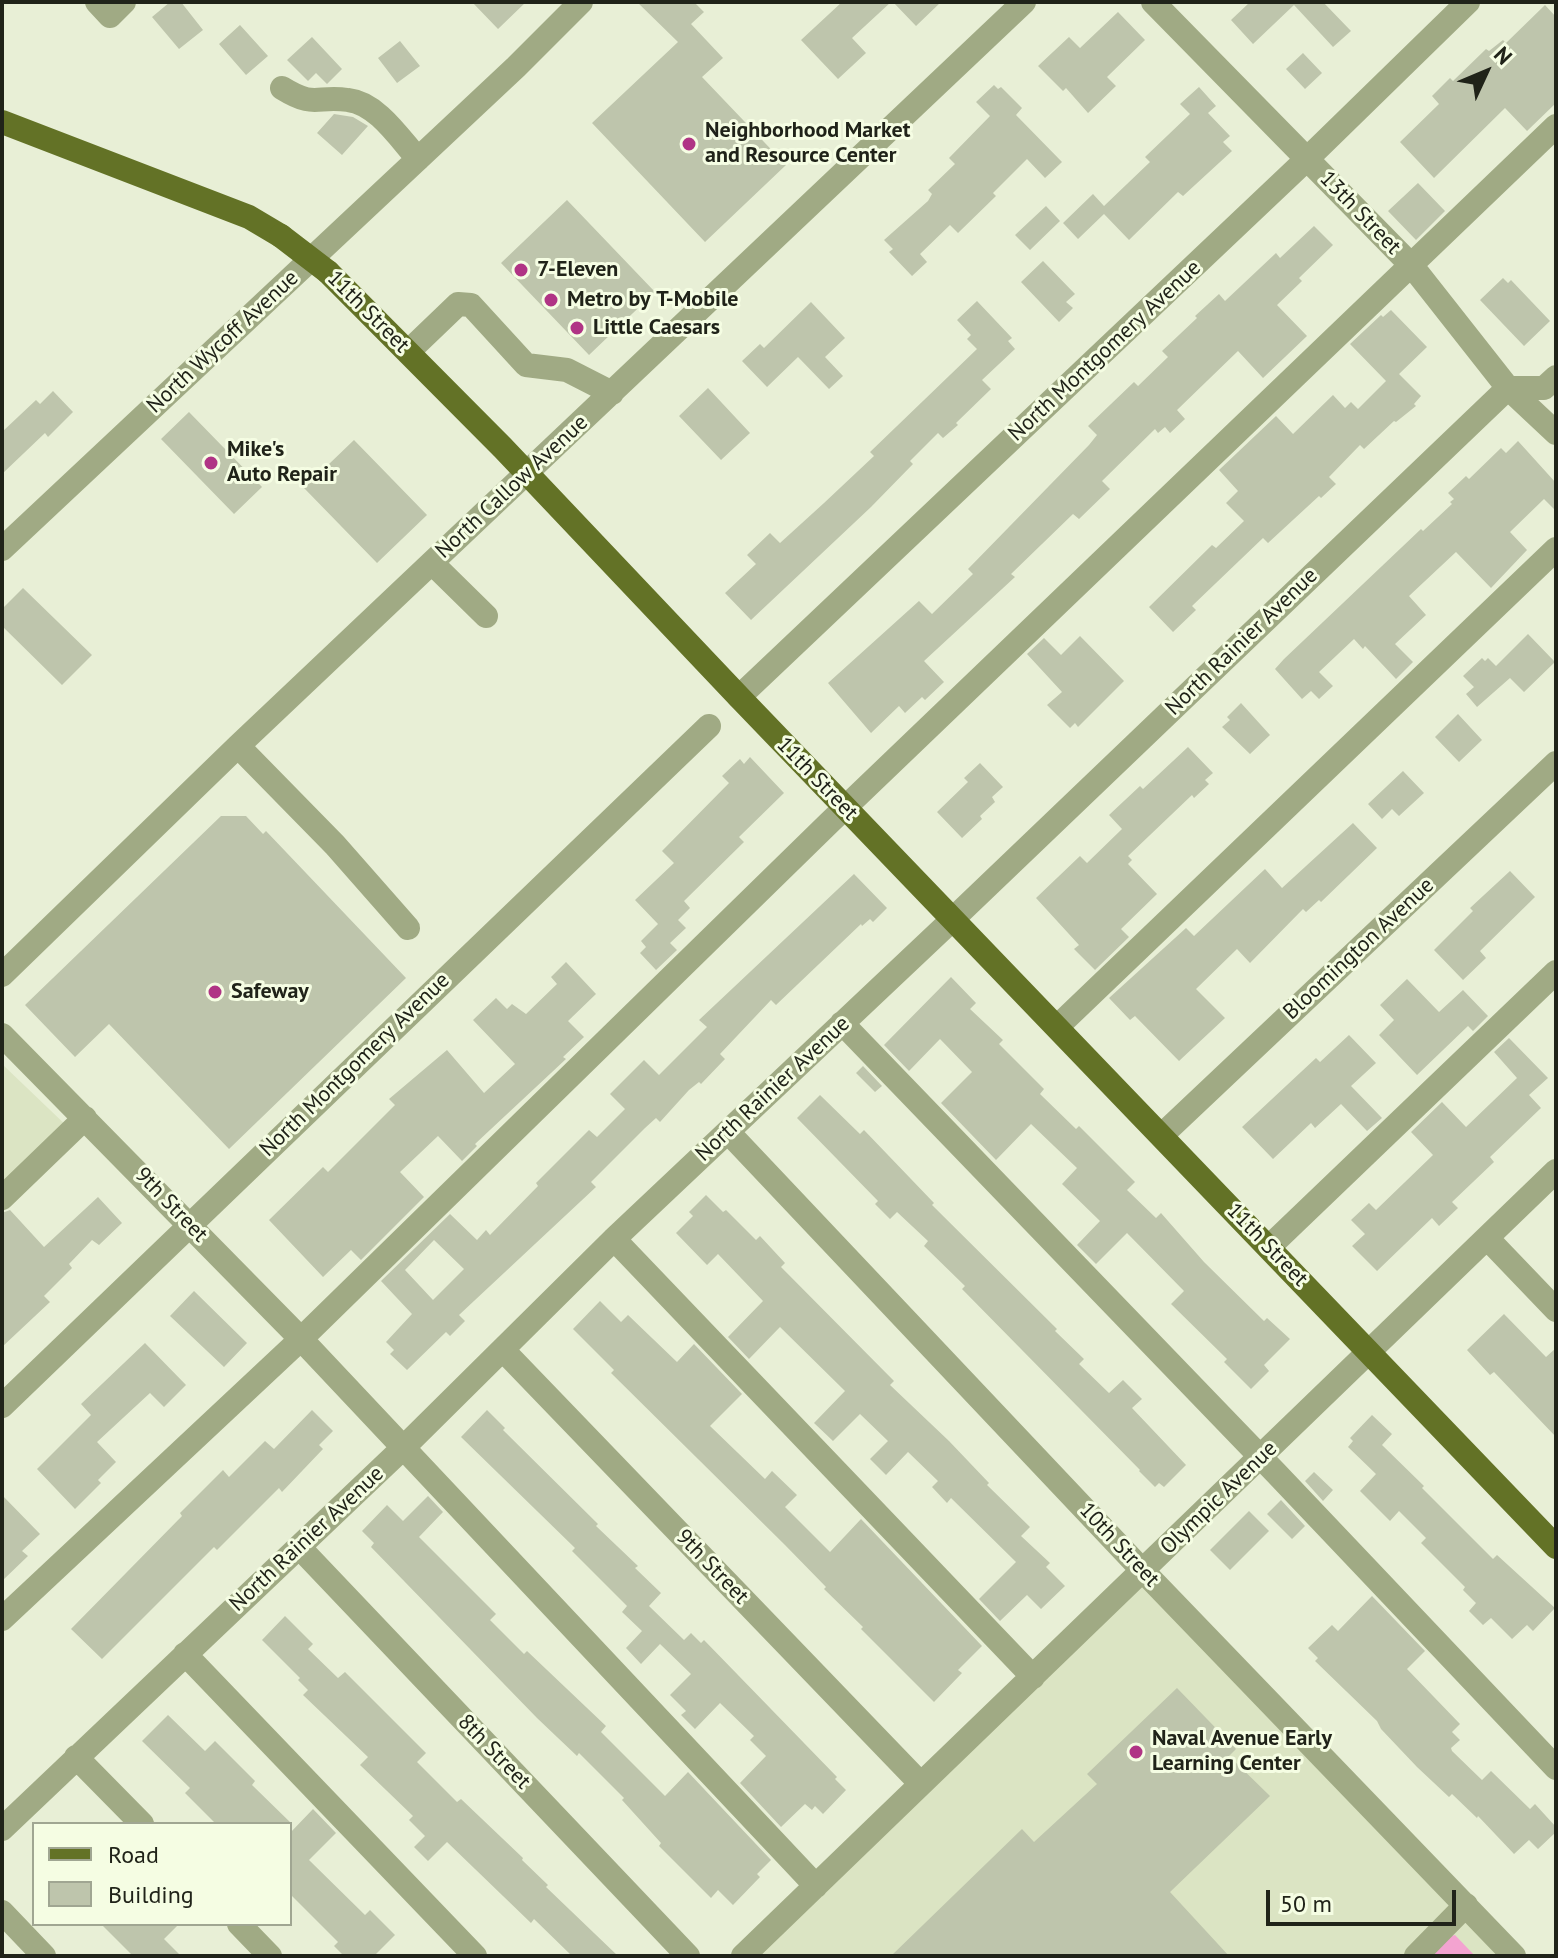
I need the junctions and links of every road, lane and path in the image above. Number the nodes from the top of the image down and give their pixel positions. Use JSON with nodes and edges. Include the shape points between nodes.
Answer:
{"nodes":[{"id":1,"x":581,"y":2,"type":"edge"},
{"id":2,"x":1024,"y":2,"type":"edge"},
{"id":3,"x":1153,"y":2,"type":"edge"},
{"id":4,"x":1468,"y":2,"type":"edge"},
{"id":5,"x":282,"y":88,"type":"dead end"},
{"id":6,"x":2,"y":122,"type":"edge"},
{"id":7,"x":1556,"y":126,"type":"edge"},
{"id":8,"x":1308,"y":158,"type":"junction"},
{"id":9,"x":418,"y":159,"type":"junction"},
{"id":10,"x":1412,"y":266,"type":"junction"},
{"id":11,"x":409,"y":351,"type":"junction"},
{"id":12,"x":1556,"y":377,"type":"edge"},
{"id":13,"x":1508,"y":388,"type":"junction"},
{"id":14,"x":612,"y":393,"type":"junction"},
{"id":15,"x":1556,"y":433,"type":"edge"},
{"id":16,"x":526,"y":473,"type":"junction"},
{"id":17,"x":2,"y":549,"type":"edge"},
{"id":18,"x":1556,"y":549,"type":"edge"},
{"id":19,"x":432,"y":563,"type":"junction"},
{"id":20,"x":486,"y":616,"type":"dead end"},
{"id":21,"x":739,"y":697,"type":"junction"},
{"id":22,"x":709,"y":726,"type":"dead end"},
{"id":23,"x":238,"y":746,"type":"junction"},
{"id":24,"x":1556,"y":763,"type":"edge"},
{"id":25,"x":845,"y":807,"type":"junction"},
{"id":26,"x":953,"y":919,"type":"junction"},
{"id":27,"x":408,"y":928,"type":"dead end"},
{"id":28,"x":1556,"y":972,"type":"edge"},
{"id":29,"x":2,"y":975,"type":"edge"},
{"id":30,"x":842,"y":1023,"type":"junction"},
{"id":31,"x":1057,"y":1027,"type":"junction"},
{"id":32,"x":2,"y":1035,"type":"edge"},
{"id":33,"x":85,"y":1118,"type":"junction"},
{"id":34,"x":728,"y":1132,"type":"junction"},
{"id":35,"x":1162,"y":1135,"type":"junction"},
{"id":36,"x":1556,"y":1171,"type":"edge"},
{"id":37,"x":2,"y":1198,"type":"edge"},
{"id":38,"x":189,"y":1224,"type":"junction"},
{"id":39,"x":1487,"y":1238,"type":"junction"},
{"id":40,"x":614,"y":1239,"type":"junction"},
{"id":41,"x":1269,"y":1247,"type":"junction"},
{"id":42,"x":1556,"y":1310,"type":"edge"},
{"id":43,"x":301,"y":1339,"type":"junction"},
{"id":44,"x":503,"y":1350,"type":"junction"},
{"id":45,"x":1369,"y":1351,"type":"junction"},
{"id":46,"x":2,"y":1406,"type":"edge"},
{"id":47,"x":403,"y":1448,"type":"junction"},
{"id":48,"x":1262,"y":1458,"type":"junction"},
{"id":49,"x":299,"y":1547,"type":"junction"},
{"id":50,"x":1556,"y":1547,"type":"edge"},
{"id":51,"x":1143,"y":1571,"type":"junction"},
{"id":52,"x":2,"y":1619,"type":"edge"},
{"id":53,"x":185,"y":1654,"type":"junction"},
{"id":54,"x":1033,"y":1677,"type":"junction"},
{"id":55,"x":76,"y":1757,"type":"junction"},
{"id":56,"x":1556,"y":1768,"type":"edge"},
{"id":57,"x":921,"y":1784,"type":"junction"},
{"id":58,"x":140,"y":1822,"type":"edge"},
{"id":59,"x":2,"y":1829,"type":"edge"},
{"id":60,"x":816,"y":1886,"type":"junction"},
{"id":61,"x":1466,"y":1905,"type":"junction"},
{"id":62,"x":2,"y":1912,"type":"edge"},
{"id":63,"x":241,"y":1926,"type":"edge"},
{"id":64,"x":44,"y":1956,"type":"edge"},
{"id":65,"x":270,"y":1956,"type":"edge"},
{"id":66,"x":475,"y":1956,"type":"edge"},
{"id":67,"x":688,"y":1956,"type":"edge"},
{"id":68,"x":743,"y":1956,"type":"edge"},
{"id":69,"x":1416,"y":1956,"type":"edge"},
{"id":70,"x":1514,"y":1956,"type":"edge"}],
"edges":[{"from":1,"to":9,"type":"street","name":"North Wycoff Avenue"},
{"from":2,"to":14,"type":"street","name":"North Callow Avenue"},
{"from":3,"to":8,"type":"street","name":"13th Street"},
{"from":4,"to":8,"type":"street","name":"North Montgomery Avenue"},
{"from":5,"to":9,"type":"street","via":[[301,100],[365,105]]},
{"from":6,"to":11,"type":"main road","name":"11th Street","bridge":true,"via":[[249,217],[328,272]]},
{"from":7,"to":10,"type":"street"},
{"from":8,"to":10,"type":"street","name":"13th Street"},
{"from":8,"to":21,"type":"street","name":"North Montgomery Avenue"},
{"from":9,"to":17,"type":"street","name":"North Wycoff Avenue"},
{"from":10,"to":13,"type":"street","name":"13th Street"},
{"from":10,"to":25,"type":"street"},
{"from":11,"to":14,"type":"street","via":[[458,304],[471,305],[526,365],[567,370]]},
{"from":11,"to":16,"type":"main road","name":"11th Street"},
{"from":12,"to":13,"type":"street","via":[[1544,388]]},
{"from":13,"to":15,"type":"street","name":"13th Street"},
{"from":13,"to":26,"type":"street","name":"North Rainier Avenue"},
{"from":14,"to":16,"type":"street","name":"North Callow Avenue"},
{"from":16,"to":19,"type":"street","name":"North Callow Avenue"},
{"from":16,"to":21,"type":"main road","name":"11th Street"},
{"from":18,"to":31,"type":"street"},
{"from":19,"to":20,"type":"street"},
{"from":19,"to":23,"type":"street","name":"North Callow Avenue"},
{"from":21,"to":25,"type":"main road","name":"11th Street"},
{"from":22,"to":38,"type":"street","name":"North Montgomery Avenue"},
{"from":23,"to":27,"type":"street"},
{"from":23,"to":29,"type":"street","name":"North Callow Avenue"},
{"from":24,"to":35,"type":"street","name":"Bloomington Avenue"},
{"from":25,"to":26,"type":"main road","name":"11th Street"},
{"from":25,"to":43,"type":"street"},
{"from":26,"to":30,"type":"street","name":"North Rainier Avenue"},
{"from":26,"to":31,"type":"main road","name":"11th Street"},
{"from":28,"to":41,"type":"street"},
{"from":30,"to":34,"type":"street","name":"North Rainier Avenue"},
{"from":30,"to":48,"type":"street"},
{"from":31,"to":35,"type":"main road","name":"11th Street"},
{"from":32,"to":33,"type":"street","name":"9th Street"},
{"from":33,"to":37,"type":"street"},
{"from":33,"to":38,"type":"street","name":"9th Street"},
{"from":34,"to":40,"type":"street","name":"North Rainier Avenue"},
{"from":34,"to":51,"type":"street","name":"10th Street"},
{"from":35,"to":41,"type":"main road","name":"11th Street"},
{"from":36,"to":39,"type":"street","name":"Olympic Avenue"},
{"from":38,"to":43,"type":"street","name":"9th Street"},
{"from":38,"to":46,"type":"street","name":"North Montgomery Avenue"},
{"from":39,"to":42,"type":"street"},
{"from":39,"to":45,"type":"street","name":"Olympic Avenue"},
{"from":40,"to":44,"type":"street","name":"North Rainier Avenue"},
{"from":40,"to":54,"type":"street"},
{"from":41,"to":45,"type":"main road","name":"11th Street"},
{"from":43,"to":47,"type":"street","name":"9th Street"},
{"from":43,"to":52,"type":"street"},
{"from":44,"to":47,"type":"street","name":"North Rainier Avenue"},
{"from":44,"to":57,"type":"street","name":"9th Street"},
{"from":45,"to":48,"type":"street","name":"Olympic Avenue"},
{"from":45,"to":50,"type":"main road","name":"11th Street"},
{"from":47,"to":49,"type":"street","name":"North Rainier Avenue"},
{"from":47,"to":60,"type":"street","name":"9th Street"},
{"from":48,"to":51,"type":"street","name":"Olympic Avenue"},
{"from":48,"to":56,"type":"street"},
{"from":49,"to":53,"type":"street","name":"North Rainier Avenue"},
{"from":49,"to":67,"type":"street","name":"8th Street"},
{"from":51,"to":54,"type":"street","name":"Olympic Avenue"},
{"from":51,"to":61,"type":"street","name":"10th Street"},
{"from":53,"to":55,"type":"street","name":"North Rainier Avenue"},
{"from":53,"to":66,"type":"street"},
{"from":54,"to":57,"type":"street","name":"Olympic Avenue"},
{"from":55,"to":58,"type":"street"},
{"from":55,"to":59,"type":"street","name":"North Rainier Avenue"},
{"from":57,"to":60,"type":"street","name":"Olympic Avenue"},
{"from":60,"to":68,"type":"street","name":"Olympic Avenue"},
{"from":61,"to":69,"type":"street"},
{"from":61,"to":70,"type":"street","name":"10th Street"},
{"from":62,"to":64,"type":"street"},
{"from":63,"to":65,"type":"street"}]}
